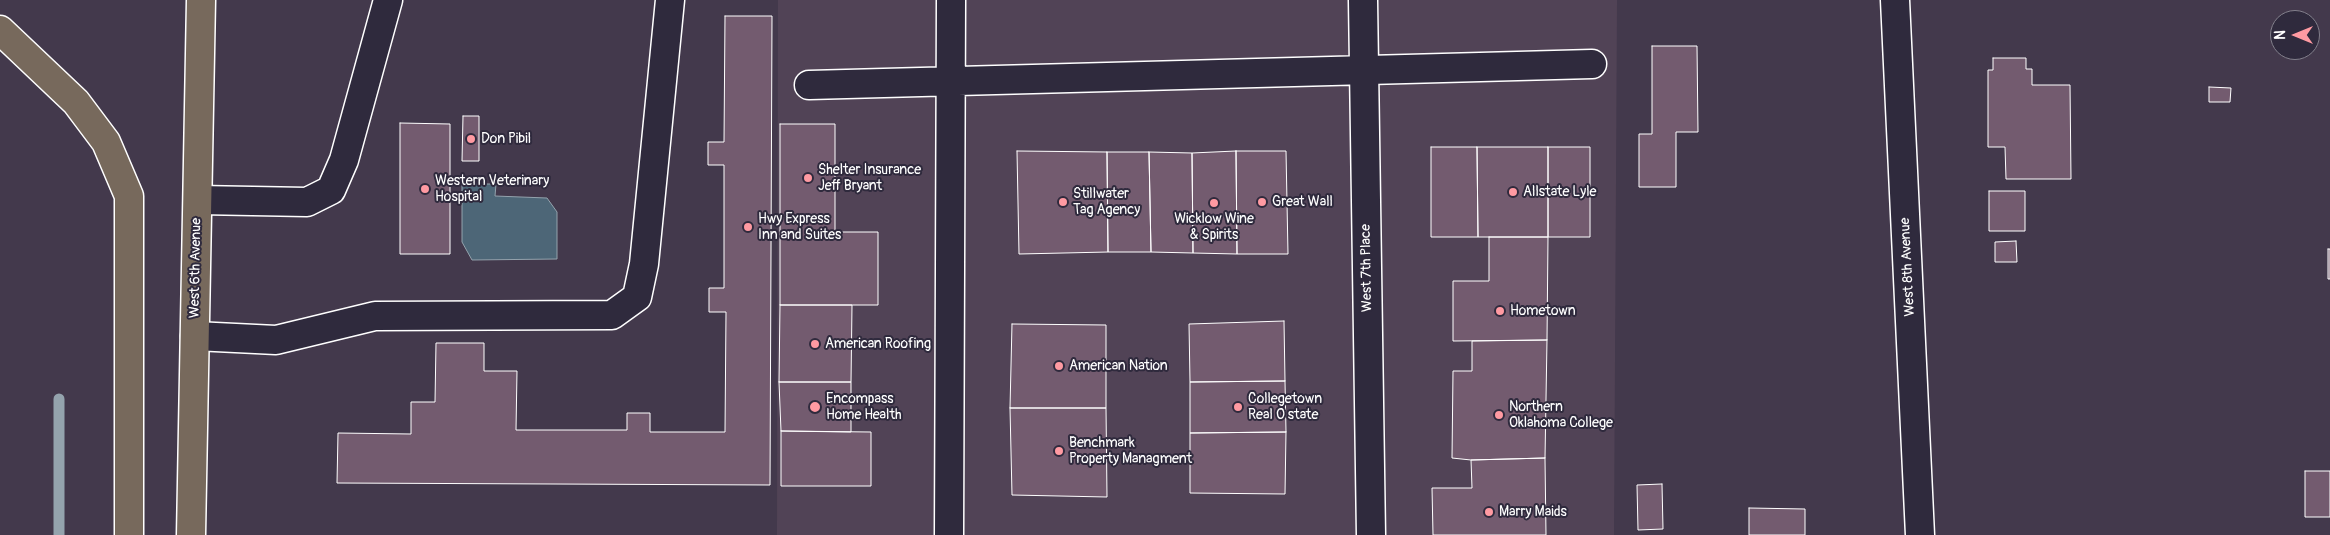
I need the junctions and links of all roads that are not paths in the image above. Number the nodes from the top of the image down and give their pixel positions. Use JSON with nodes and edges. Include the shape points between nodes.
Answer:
{"nodes":[{"id":1,"x":201,"y":0,"type":"edge"},
{"id":2,"x":388,"y":0,"type":"edge"},
{"id":3,"x":670,"y":0,"type":"edge"},
{"id":4,"x":951,"y":0,"type":"edge"},
{"id":5,"x":1362,"y":0,"type":"edge"},
{"id":6,"x":1895,"y":0,"type":"edge"},
{"id":7,"x":0,"y":30,"type":"edge"},
{"id":8,"x":1592,"y":64,"type":"dead end"},
{"id":9,"x":1364,"y":71,"type":"junction"},
{"id":10,"x":951,"y":81,"type":"junction"},
{"id":11,"x":810,"y":85,"type":"dead end"},
{"id":12,"x":198,"y":200,"type":"junction"},
{"id":13,"x":195,"y":336,"type":"junction"},
{"id":14,"x":129,"y":535,"type":"edge"},
{"id":15,"x":191,"y":535,"type":"edge"},
{"id":16,"x":949,"y":535,"type":"edge"},
{"id":17,"x":1372,"y":535,"type":"edge"},
{"id":18,"x":1920,"y":535,"type":"edge"}],
"edges":[{"from":1,"to":12,"type":"highway","name":"West 6th Avenue"},
{"from":2,"to":12,"type":"street","via":[[344,160],[331,190],[307,202]]},
{"from":3,"to":13,"type":"street","via":[[644,264],[637,297],[612,315],[375,316],[276,340]]},
{"from":4,"to":10,"type":"street"},
{"from":5,"to":9,"type":"street","name":"West 7th Place"},
{"from":6,"to":18,"type":"street","name":"West 8th Avenue"},
{"from":7,"to":14,"type":"highway","via":[[76,102],[106,142],[129,196]]},
{"from":8,"to":9,"type":"street"},
{"from":9,"to":10,"type":"street"},
{"from":9,"to":17,"type":"street","name":"West 7th Place"},
{"from":10,"to":11,"type":"street"},
{"from":10,"to":16,"type":"street"},
{"from":12,"to":13,"type":"highway","name":"West 6th Avenue"},
{"from":13,"to":15,"type":"highway","name":"West 6th Avenue"}]}
